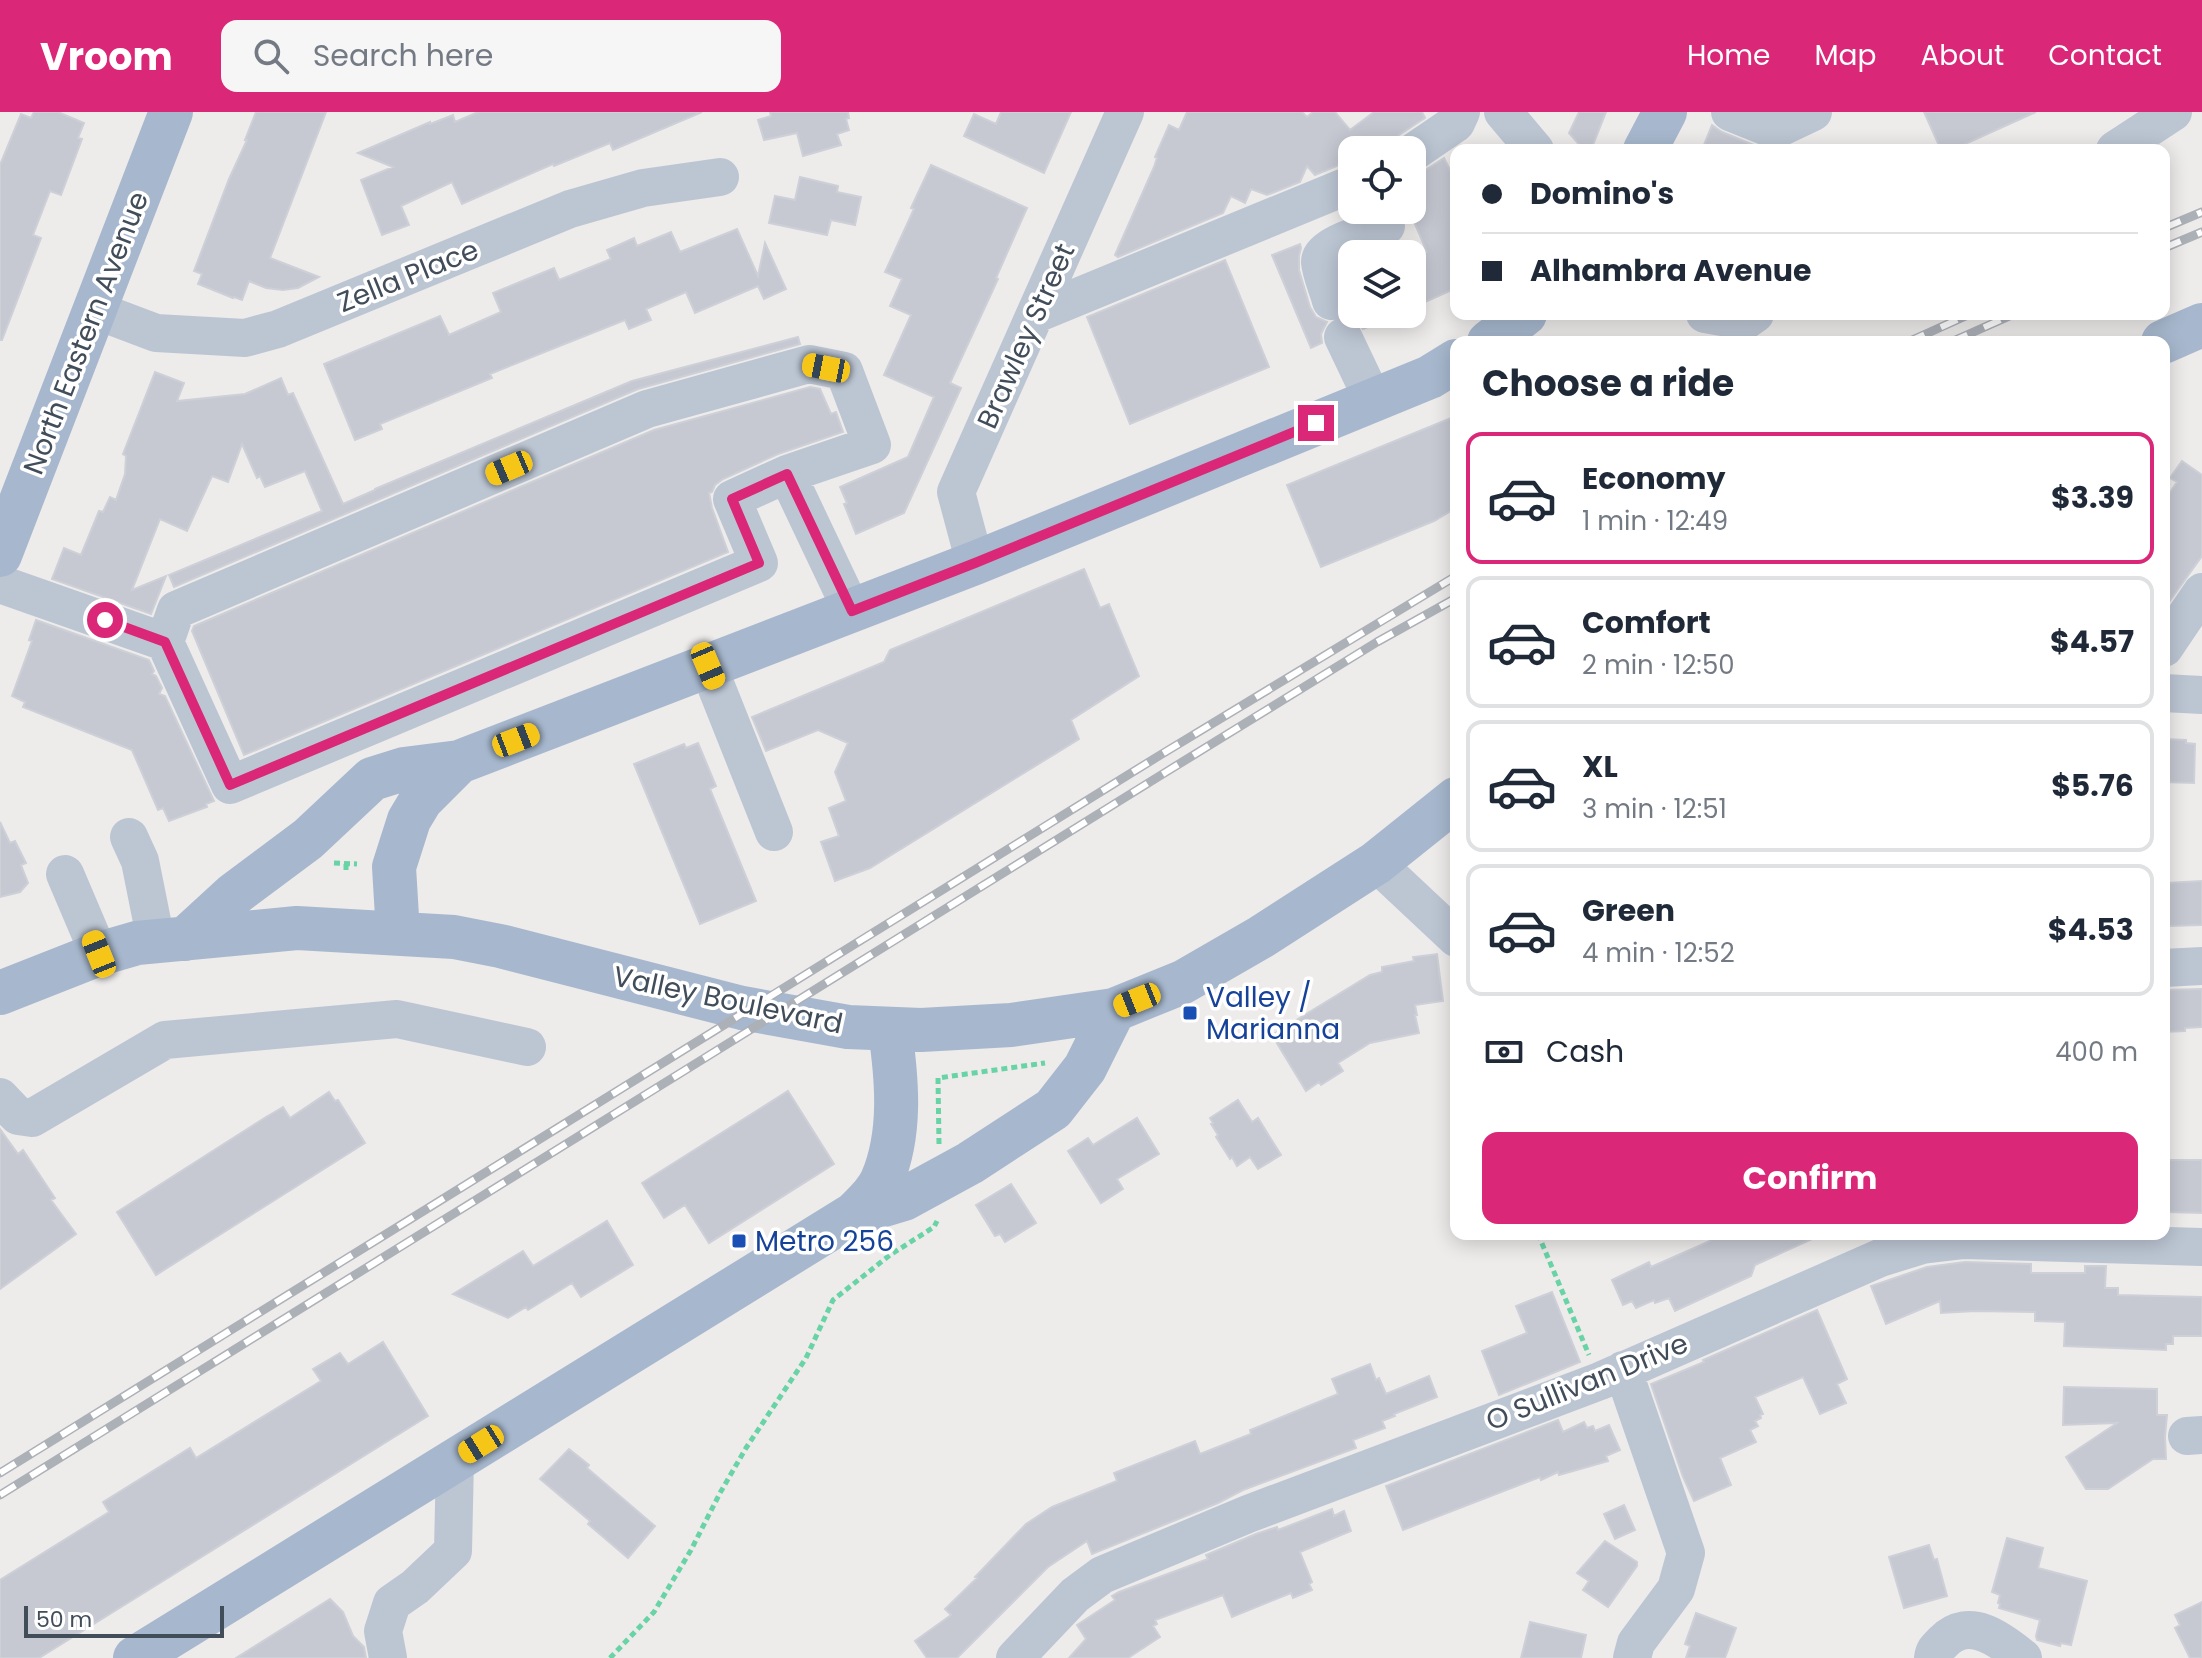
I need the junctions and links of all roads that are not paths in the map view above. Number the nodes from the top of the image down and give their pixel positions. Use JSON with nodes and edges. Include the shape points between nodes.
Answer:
{"nodes":[{"id":1,"x":171,"y":112,"type":"edge"},
{"id":2,"x":1125,"y":112,"type":"edge"},
{"id":3,"x":1461,"y":112,"type":"edge"},
{"id":4,"x":1503,"y":112,"type":"edge"},
{"id":5,"x":1665,"y":112,"type":"edge"},
{"id":6,"x":1730,"y":112,"type":"edge"},
{"id":7,"x":1813,"y":112,"type":"edge"},
{"id":8,"x":2173,"y":112,"type":"edge"},
{"id":9,"x":1426,"y":143,"type":"edge"},
{"id":10,"x":1530,"y":144,"type":"edge"},
{"id":11,"x":1648,"y":144,"type":"edge"},
{"id":12,"x":2124,"y":144,"type":"edge"},
{"id":13,"x":720,"y":177,"type":"dead end"},
{"id":14,"x":1338,"y":190,"type":"edge"},
{"id":15,"x":1386,"y":226,"type":"dead end"},
{"id":16,"x":1331,"y":301,"type":"dead end"},
{"id":17,"x":95,"y":310,"type":"junction"},
{"id":18,"x":1036,"y":314,"type":"junction"},
{"id":19,"x":1517,"y":320,"type":"edge"},
{"id":20,"x":2202,"y":325,"type":"edge"},
{"id":21,"x":1497,"y":336,"type":"edge"},
{"id":22,"x":1343,"y":337,"type":"dead end"},
{"id":23,"x":2170,"y":339,"type":"edge"},
{"id":24,"x":1450,"y":365,"type":"edge"},
{"id":25,"x":1373,"y":400,"type":"junction"},
{"id":26,"x":787,"y":474,"type":"junction"},
{"id":27,"x":0,"y":555,"type":"edge"},
{"id":28,"x":975,"y":563,"type":"junction"},
{"id":29,"x":0,"y":584,"type":"edge"},
{"id":30,"x":2202,"y":592,"type":"edge"},
{"id":31,"x":852,"y":611,"type":"junction"},
{"id":32,"x":2170,"y":639,"type":"edge"},
{"id":33,"x":165,"y":642,"type":"junction"},
{"id":34,"x":708,"y":666,"type":"junction"},
{"id":35,"x":2170,"y":693,"type":"edge"},
{"id":36,"x":2202,"y":695,"type":"edge"},
{"id":37,"x":459,"y":762,"type":"junction"},
{"id":38,"x":1450,"y":804,"type":"edge"},
{"id":39,"x":774,"y":832,"type":"dead end"},
{"id":40,"x":129,"y":837,"type":"dead end"},
{"id":41,"x":1376,"y":863,"type":"junction"},
{"id":42,"x":65,"y":874,"type":"dead end"},
{"id":43,"x":1450,"y":932,"type":"edge"},
{"id":44,"x":398,"y":933,"type":"junction"},
{"id":45,"x":170,"y":940,"type":"junction"},
{"id":46,"x":99,"y":954,"type":"junction"},
{"id":47,"x":2202,"y":966,"type":"edge"},
{"id":48,"x":2170,"y":968,"type":"edge"},
{"id":49,"x":0,"y":993,"type":"edge"},
{"id":50,"x":1114,"y":1010,"type":"junction"},
{"id":51,"x":869,"y":1028,"type":"junction"},
{"id":52,"x":527,"y":1047,"type":"dead end"},
{"id":53,"x":0,"y":1097,"type":"edge"},
{"id":54,"x":854,"y":1214,"type":"junction"},
{"id":55,"x":2202,"y":1247,"type":"edge"},
{"id":56,"x":1611,"y":1376,"type":"junction"},
{"id":57,"x":455,"y":1460,"type":"junction"},
{"id":58,"x":135,"y":1658,"type":"edge"},
{"id":59,"x":388,"y":1658,"type":"edge"},
{"id":60,"x":1015,"y":1658,"type":"edge"},
{"id":61,"x":1632,"y":1658,"type":"edge"},
{"id":62,"x":1933,"y":1658,"type":"edge"},
{"id":63,"x":2023,"y":1658,"type":"edge"}],
"edges":[{"from":1,"to":17,"type":"main road","name":"North Eastern Avenue"},
{"from":2,"to":18,"type":"street","name":"Brawley Street"},
{"from":3,"to":9,"type":"street","via":[[1456,123]]},
{"from":4,"to":10,"type":"street"},
{"from":5,"to":11,"type":"main road"},
{"from":6,"to":7,"type":"street","via":[[1775,130]]},
{"from":8,"to":12,"type":"street"},
{"from":13,"to":17,"type":"street","name":"Zella Place","via":[[643,188],[570,209],[245,338],[156,333]]},
{"from":14,"to":18,"type":"street"},
{"from":15,"to":16,"type":"street","via":[[1324,251],[1320,260]]},
{"from":17,"to":27,"type":"main road","name":"North Eastern Avenue"},
{"from":18,"to":28,"type":"street","name":"Brawley Street","via":[[956,492]]},
{"from":19,"to":21,"type":"main road"},
{"from":20,"to":23,"type":"main road"},
{"from":22,"to":25,"type":"street"},
{"from":24,"to":25,"type":"main road"},
{"from":25,"to":28,"type":"main road"},
{"from":26,"to":31,"type":"street"},
{"from":26,"to":33,"type":"street","via":[[732,499],[759,563],[230,785]]},
{"from":26,"to":33,"type":"street","via":[[872,445],[844,371],[809,364],[647,409],[176,610]]},
{"from":28,"to":31,"type":"main road"},
{"from":29,"to":33,"type":"street"},
{"from":30,"to":32,"type":"street"},
{"from":31,"to":34,"type":"main road"},
{"from":34,"to":37,"type":"main road"},
{"from":34,"to":39,"type":"street"},
{"from":35,"to":36,"type":"street"},
{"from":37,"to":44,"type":"main road","via":[[409,820],[394,867]]},
{"from":37,"to":45,"type":"main road","via":[[372,779],[308,839]]},
{"from":38,"to":41,"type":"main road","name":"Valley Boulevard"},
{"from":40,"to":45,"type":"street"},
{"from":41,"to":43,"type":"street"},
{"from":41,"to":50,"type":"main road","name":"Valley Boulevard","via":[[1183,982]]},
{"from":42,"to":46,"type":"street"},
{"from":44,"to":45,"type":"main road","name":"Valley Boulevard","via":[[297,928]]},
{"from":44,"to":51,"type":"main road","name":"Valley Boulevard","via":[[500,946],[742,1008]]},
{"from":45,"to":46,"type":"main road","name":"Valley Boulevard"},
{"from":46,"to":49,"type":"main road","name":"Valley Boulevard"},
{"from":47,"to":48,"type":"street"},
{"from":50,"to":51,"type":"main road","name":"Valley Boulevard","via":[[1011,1025]]},
{"from":50,"to":54,"type":"main road","via":[[1085,1068],[1053,1109],[904,1199]]},
{"from":51,"to":54,"type":"main road","via":[[896,1077],[893,1145],[881,1181]]},
{"from":52,"to":53,"type":"street","via":[[397,1019],[165,1040],[32,1118],[18,1116]]},
{"from":54,"to":57,"type":"main road"},
{"from":55,"to":56,"type":"street","name":"O Sullivan Drive","via":[[1964,1240],[1922,1245],[1880,1258]]},
{"from":56,"to":60,"type":"street","name":"O Sullivan Drive","via":[[1102,1575],[1075,1595]]},
{"from":56,"to":61,"type":"street","via":[[1686,1553],[1676,1589],[1636,1643]]},
{"from":57,"to":58,"type":"main road"},
{"from":57,"to":59,"type":"street","via":[[453,1551],[392,1603],[383,1631]]},
{"from":62,"to":63,"type":"street","via":[[1951,1634],[1974,1629],[1999,1639]]}]}
